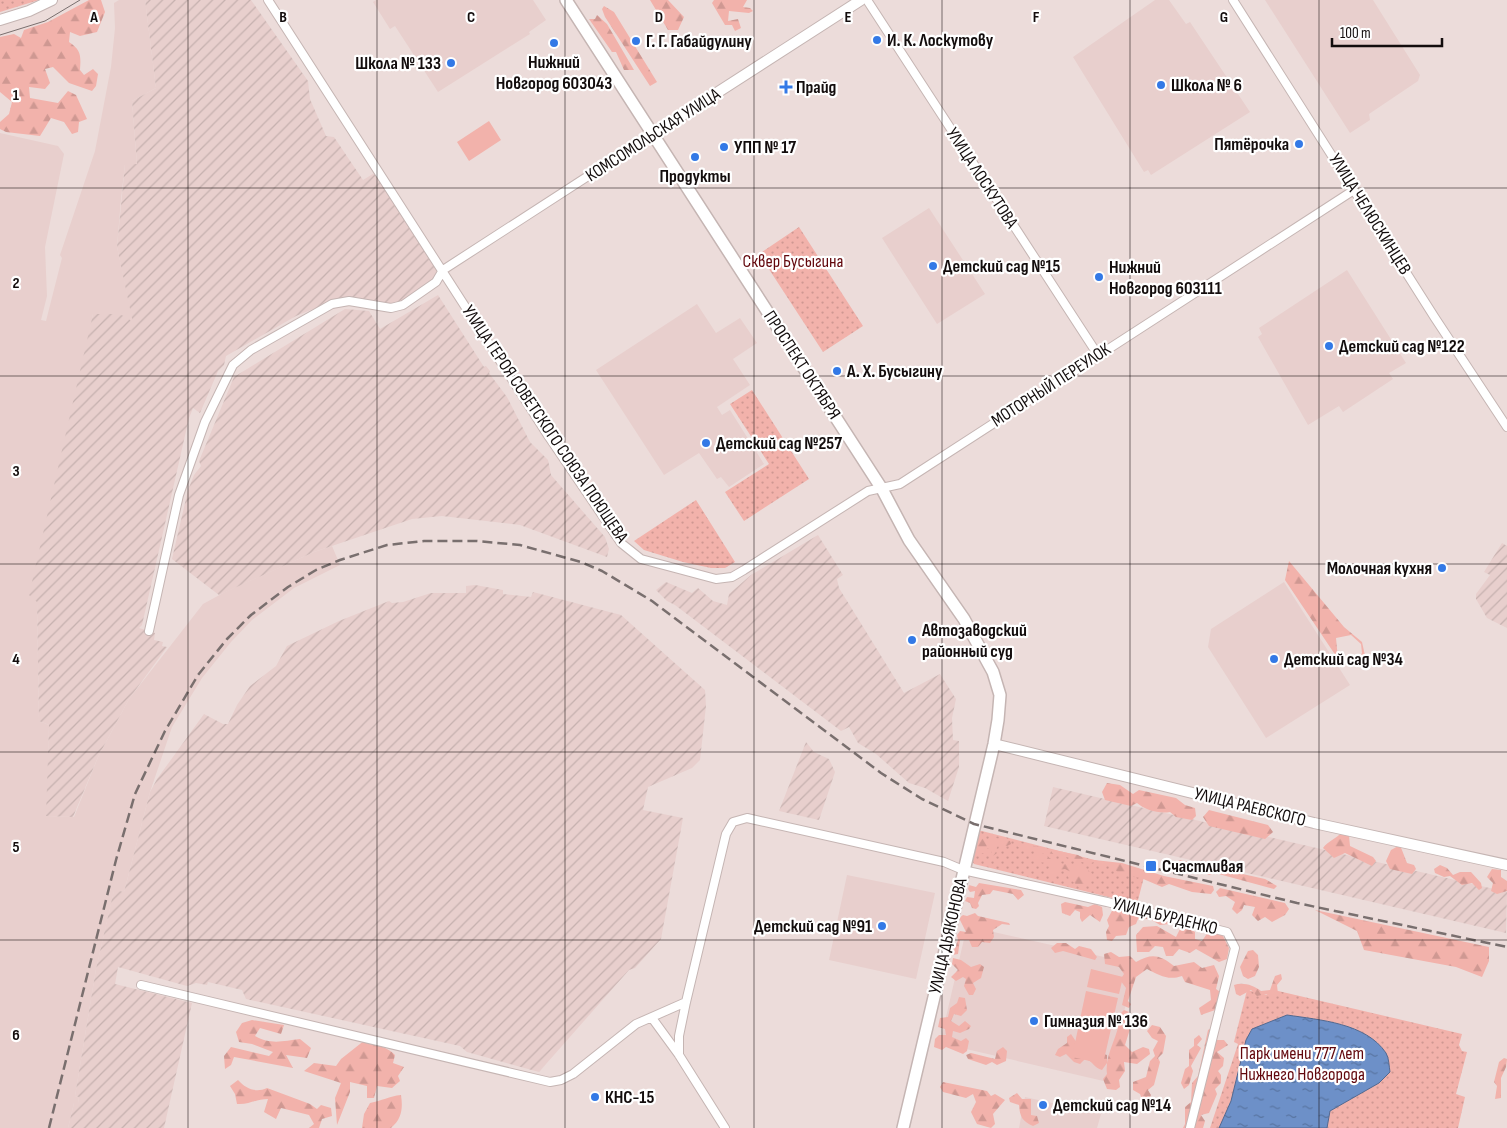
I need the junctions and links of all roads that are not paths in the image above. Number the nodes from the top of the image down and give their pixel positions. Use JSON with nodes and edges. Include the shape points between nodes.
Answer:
{"nodes":[{"id":1,"x":52,"y":0,"type":"edge"},
{"id":2,"x":268,"y":0,"type":"edge"},
{"id":3,"x":566,"y":0,"type":"edge"},
{"id":4,"x":862,"y":0,"type":"edge"},
{"id":5,"x":867,"y":0,"type":"edge"},
{"id":6,"x":1233,"y":0,"type":"edge"},
{"id":7,"x":0,"y":20,"type":"edge"},
{"id":8,"x":652,"y":134,"type":"junction"},
{"id":9,"x":1354,"y":190,"type":"junction"},
{"id":10,"x":444,"y":270,"type":"junction"},
{"id":11,"x":1098,"y":355,"type":"junction"},
{"id":12,"x":1507,"y":428,"type":"edge"},
{"id":13,"x":882,"y":489,"type":"junction"},
{"id":14,"x":744,"y":570,"type":"joint"},
{"id":15,"x":149,"y":631,"type":"dead end"},
{"id":16,"x":994,"y":744,"type":"junction"},
{"id":17,"x":1507,"y":865,"type":"edge"},
{"id":18,"x":963,"y":870,"type":"junction"},
{"id":19,"x":141,"y":985,"type":"dead end"},
{"id":20,"x":686,"y":1002,"type":"junction"},
{"id":21,"x":668,"y":1011,"type":"junction"},
{"id":22,"x":660,"y":1014,"type":"junction"},
{"id":23,"x":652,"y":1018,"type":"junction"},
{"id":24,"x":682,"y":1020,"type":"junction"},
{"id":25,"x":659,"y":1026,"type":"junction"},
{"id":26,"x":680,"y":1031,"type":"junction"},
{"id":27,"x":665,"y":1037,"type":"junction"},
{"id":28,"x":679,"y":1055,"type":"junction"},
{"id":29,"x":725,"y":1128,"type":"edge"},
{"id":30,"x":903,"y":1128,"type":"edge"},
{"id":31,"x":1190,"y":1128,"type":"edge"}],
"edges":[{"from":1,"to":7,"type":"street"},
{"from":2,"to":10,"type":"street","name":"УЛИЦА ГЕРОЯ СОВЕТСКОГО СОЮЗА ПОЮЩЕВА"},
{"from":3,"to":8,"type":"main road","name":"ПРОСПЕКТ ОКТЯБРЯ"},
{"from":4,"to":8,"type":"street","name":"КОМСОМОЛЬСКАЯ УЛИЦА"},
{"from":5,"to":11,"type":"street","name":"УЛИЦА ЛОСКУТОВА"},
{"from":6,"to":9,"type":"street","name":"УЛИЦА ЧЕЛЮСКИНЦЕВ"},
{"from":8,"to":10,"type":"street","name":"КОМСОМОЛЬСКАЯ УЛИЦА"},
{"from":8,"to":13,"type":"main road","name":"ПРОСПЕКТ ОКТЯБРЯ"},
{"from":9,"to":11,"type":"street","name":"МОТОРНЫЙ ПЕРЕУЛОК"},
{"from":9,"to":12,"type":"street","name":"УЛИЦА ЧЕЛЮСКИНЦЕВ"},
{"from":10,"to":14,"type":"street","name":"УЛИЦА ГЕРОЯ СОВЕТСКОГО СОЮЗА ПОЮЩЕВА","via":[[549,437],[627,549],[641,559],[716,579],[732,577]]},
{"from":10,"to":15,"type":"street","via":[[436,282],[402,305],[391,308],[349,301],[332,304],[251,350],[233,365],[205,422],[179,495]]},
{"from":11,"to":13,"type":"street","name":"МОТОРНЫЙ ПЕРЕУЛОК","via":[[900,484]]},
{"from":13,"to":14,"type":"street","name":"МОТОРНЫЙ ПЕРЕУЛОК","via":[[868,490]]},
{"from":13,"to":16,"type":"main road","name":"ПРОСПЕКТ ОКТЯБРЯ","via":[[909,540],[964,619],[993,672],[1000,695]]},
{"from":16,"to":17,"type":"street","name":"УЛИЦА РАЕВСКОГО","via":[[1314,823]]},
{"from":16,"to":18,"type":"main road","name":"УЛИЦА ДЬЯКОНОВА"},
{"from":18,"to":20,"type":"street","via":[[944,862],[750,818],[733,822],[726,834]]},
{"from":18,"to":30,"type":"main road","name":"УЛИЦА ДЬЯКОНОВА"},
{"from":18,"to":31,"type":"street","name":"УЛИЦА БУРДЕНКО","via":[[1227,932],[1235,948]]},
{"from":19,"to":23,"type":"street","via":[[550,1082],[572,1074],[620,1035]]},
{"from":20,"to":21,"type":"street"},
{"from":20,"to":24,"type":"street"},
{"from":21,"to":22,"type":"street"},
{"from":21,"to":24,"type":"street","via":[[679,1014]]},
{"from":22,"to":23,"type":"street"},
{"from":22,"to":25,"type":"street","via":[[657,1019]]},
{"from":23,"to":25,"type":"street"},
{"from":24,"to":26,"type":"street"},
{"from":25,"to":27,"type":"street"},
{"from":26,"to":27,"type":"street","via":[[676,1036]]},
{"from":26,"to":28,"type":"street"},
{"from":27,"to":28,"type":"street"},
{"from":28,"to":29,"type":"street"}]}
